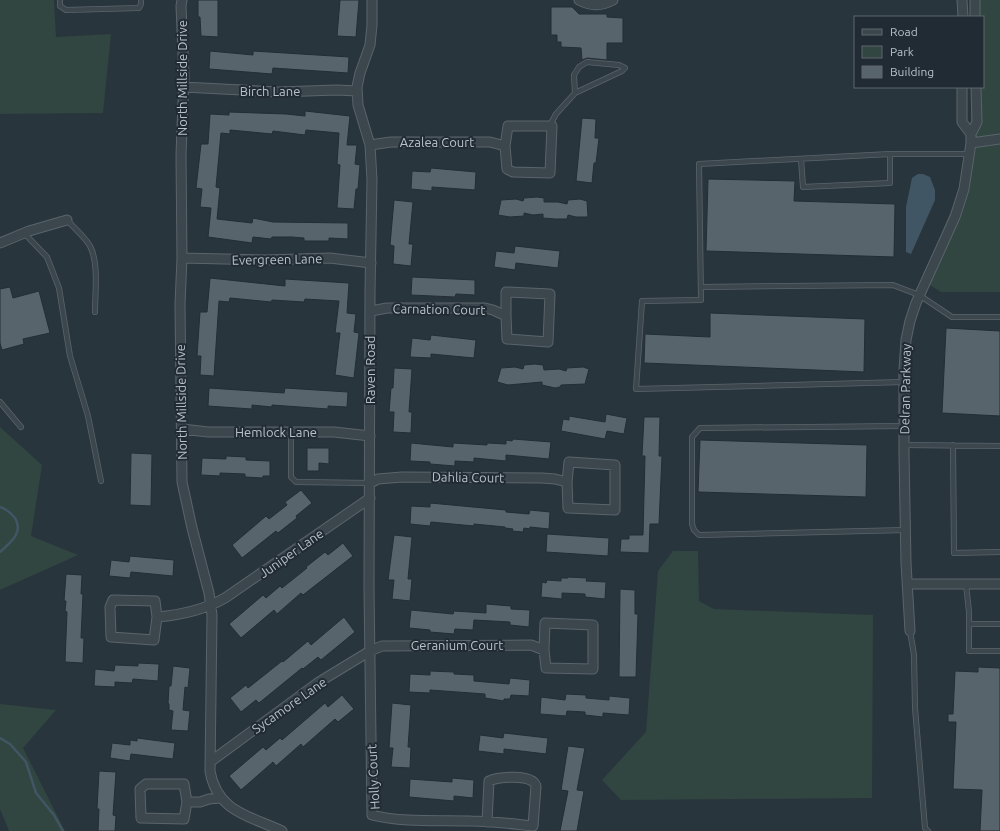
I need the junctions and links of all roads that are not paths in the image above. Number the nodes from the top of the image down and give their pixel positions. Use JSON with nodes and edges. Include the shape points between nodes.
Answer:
{"nodes":[{"id":1,"x":60,"y":0,"type":"edge"},
{"id":2,"x":141,"y":0,"type":"edge"},
{"id":3,"x":182,"y":0,"type":"edge"},
{"id":4,"x":372,"y":0,"type":"edge"},
{"id":5,"x":579,"y":0,"type":"edge"},
{"id":6,"x":613,"y":0,"type":"edge"},
{"id":7,"x":962,"y":0,"type":"edge"},
{"id":8,"x":975,"y":0,"type":"edge"},
{"id":9,"x":963,"y":16,"type":"edge"},
{"id":10,"x":976,"y":16,"type":"edge"},
{"id":11,"x":183,"y":87,"type":"junction"},
{"id":12,"x":962,"y":88,"type":"edge"},
{"id":13,"x":976,"y":88,"type":"edge"},
{"id":14,"x":357,"y":91,"type":"junction"},
{"id":15,"x":575,"y":93,"type":"junction"},
{"id":16,"x":549,"y":127,"type":"junction"},
{"id":17,"x":971,"y":138,"type":"junction"},
{"id":18,"x":1000,"y":139,"type":"edge"},
{"id":19,"x":370,"y":144,"type":"junction"},
{"id":20,"x":505,"y":146,"type":"junction"},
{"id":21,"x":890,"y":154,"type":"junction"},
{"id":22,"x":970,"y":154,"type":"junction"},
{"id":23,"x":801,"y":159,"type":"junction"},
{"id":24,"x":67,"y":220,"type":"joint"},
{"id":25,"x":24,"y":233,"type":"junction"},
{"id":26,"x":0,"y":243,"type":"edge"},
{"id":27,"x":182,"y":258,"type":"junction"},
{"id":28,"x":371,"y":263,"type":"junction"},
{"id":29,"x":701,"y":287,"type":"junction"},
{"id":30,"x":919,"y":295,"type":"junction"},
{"id":31,"x":371,"y":311,"type":"junction"},
{"id":32,"x":95,"y":312,"type":"dead end"},
{"id":33,"x":506,"y":316,"type":"junction"},
{"id":34,"x":1000,"y":317,"type":"edge"},
{"id":35,"x":904,"y":382,"type":"junction"},
{"id":36,"x":0,"y":402,"type":"edge"},
{"id":37,"x":904,"y":426,"type":"junction"},
{"id":38,"x":21,"y":427,"type":"dead end"},
{"id":39,"x":182,"y":429,"type":"junction"},
{"id":40,"x":291,"y":432,"type":"junction"},
{"id":41,"x":370,"y":436,"type":"junction"},
{"id":42,"x":904,"y":445,"type":"junction"},
{"id":43,"x":953,"y":445,"type":"junction"},
{"id":44,"x":1000,"y":446,"type":"edge"},
{"id":45,"x":101,"y":481,"type":"dead end"},
{"id":46,"x":567,"y":482,"type":"junction"},
{"id":47,"x":370,"y":483,"type":"junction"},
{"id":48,"x":370,"y":498,"type":"junction"},
{"id":49,"x":906,"y":530,"type":"junction"},
{"id":50,"x":1000,"y":552,"type":"edge"},
{"id":51,"x":907,"y":584,"type":"junction"},
{"id":52,"x":966,"y":584,"type":"junction"},
{"id":53,"x":1000,"y":584,"type":"edge"},
{"id":54,"x":211,"y":606,"type":"junction"},
{"id":55,"x":157,"y":617,"type":"junction"},
{"id":56,"x":970,"y":624,"type":"junction"},
{"id":57,"x":1000,"y":624,"type":"edge"},
{"id":58,"x":910,"y":632,"type":"joint"},
{"id":59,"x":544,"y":650,"type":"junction"},
{"id":60,"x":370,"y":651,"type":"junction"},
{"id":61,"x":1000,"y":651,"type":"edge"},
{"id":62,"x":210,"y":762,"type":"junction"},
{"id":63,"x":220,"y":798,"type":"junction"},
{"id":64,"x":187,"y":802,"type":"junction"},
{"id":65,"x":487,"y":822,"type":"junction"},
{"id":66,"x":282,"y":831,"type":"edge"},
{"id":67,"x":928,"y":831,"type":"edge"}],
"edges":[{"from":1,"to":2,"type":"lane","via":[[60,6],[66,10],[138,8]]},
{"from":3,"to":11,"type":"street","name":"North Millside Drive"},
{"from":4,"to":14,"type":"street","name":"Raven Road","via":[[370,45],[360,73]]},
{"from":5,"to":6,"type":"street","via":[[592,5]]},
{"from":7,"to":9,"type":"street"},
{"from":8,"to":10,"type":"street"},
{"from":11,"to":14,"type":"street","name":"Birch Lane","via":[[278,92]]},
{"from":11,"to":27,"type":"street","name":"North Millside Drive"},
{"from":12,"to":17,"type":"street","via":[[962,122]]},
{"from":13,"to":17,"type":"street","name":"Delran Parkway","via":[[977,122]]},
{"from":14,"to":19,"type":"street","name":"Raven Road","via":[[360,113]]},
{"from":15,"to":15,"type":"lane","via":[[622,71],[625,68],[587,62],[579,67],[574,75]]},
{"from":15,"to":16,"type":"lane","via":[[556,114]]},
{"from":16,"to":20,"type":"street","via":[[508,126]]},
{"from":16,"to":20,"type":"street","via":[[552,126],[550,173],[513,172],[507,169]]},
{"from":17,"to":18,"type":"street"},
{"from":17,"to":22,"type":"street","name":"Delran Parkway"},
{"from":19,"to":20,"type":"street","name":"Azalea Court","via":[[481,142]]},
{"from":19,"to":28,"type":"street","name":"Raven Road"},
{"from":21,"to":22,"type":"lane"},
{"from":21,"to":23,"type":"lane"},
{"from":21,"to":23,"type":"lane","via":[[890,183],[803,186]]},
{"from":22,"to":30,"type":"street","name":"Delran Parkway","via":[[964,189],[955,218]]},
{"from":23,"to":29,"type":"lane","via":[[699,164]]},
{"from":24,"to":25,"type":"street"},
{"from":24,"to":32,"type":"lane","via":[[90,245],[95,269]]},
{"from":25,"to":26,"type":"street"},
{"from":25,"to":45,"type":"lane","via":[[47,257],[59,288],[70,356],[88,416]]},
{"from":27,"to":28,"type":"street","name":"Evergreen Lane","via":[[330,258]]},
{"from":27,"to":39,"type":"street","name":"North Millside Drive"},
{"from":28,"to":31,"type":"street","name":"Raven Road"},
{"from":29,"to":30,"type":"lane","via":[[893,285]]},
{"from":29,"to":35,"type":"lane","via":[[701,300],[642,301],[636,389]]},
{"from":30,"to":34,"type":"lane","via":[[952,317]]},
{"from":30,"to":35,"type":"street","name":"Delran Parkway","via":[[906,340]]},
{"from":31,"to":33,"type":"street","name":"Carnation Court","via":[[387,308],[485,308]]},
{"from":31,"to":41,"type":"street","name":"Raven Road"},
{"from":33,"to":33,"type":"street","via":[[507,339],[548,342],[550,294],[506,292]]},
{"from":35,"to":37,"type":"street","name":"Delran Parkway"},
{"from":36,"to":38,"type":"lane"},
{"from":37,"to":42,"type":"street","name":"Delran Parkway"},
{"from":37,"to":49,"type":"lane","via":[[700,428],[692,437],[692,524],[699,534]]},
{"from":39,"to":40,"type":"street","name":"Hemlock Lane","via":[[208,432]]},
{"from":39,"to":54,"type":"street","name":"North Millside Drive","via":[[183,492]]},
{"from":40,"to":41,"type":"street","name":"Hemlock Lane","via":[[334,432]]},
{"from":40,"to":47,"type":"lane","via":[[291,477],[296,482]]},
{"from":41,"to":47,"type":"street","name":"Raven Road"},
{"from":42,"to":43,"type":"lane"},
{"from":42,"to":49,"type":"street","name":"Delran Parkway"},
{"from":43,"to":44,"type":"lane"},
{"from":43,"to":50,"type":"lane","via":[[954,553]]},
{"from":46,"to":46,"type":"street","via":[[568,508],[615,510],[615,465],[569,462]]},
{"from":46,"to":47,"type":"street","name":"Dahlia Court","via":[[542,478],[422,476],[385,478]]},
{"from":47,"to":48,"type":"street","name":"Raven Road"},
{"from":48,"to":54,"type":"street","name":"Juniper Lane"},
{"from":48,"to":60,"type":"street","name":"Raven Road"},
{"from":49,"to":51,"type":"street","name":"Delran Parkway"},
{"from":51,"to":52,"type":"street"},
{"from":51,"to":58,"type":"street","name":"Delran Parkway"},
{"from":52,"to":53,"type":"street"},
{"from":52,"to":56,"type":"lane"},
{"from":54,"to":55,"type":"street","name":"Juniper Lane"},
{"from":54,"to":62,"type":"street","name":"North Millside Drive"},
{"from":55,"to":55,"type":"street","via":[[154,640],[111,636],[110,607],[113,600],[155,600]]},
{"from":56,"to":57,"type":"lane"},
{"from":56,"to":61,"type":"lane","via":[[969,651]]},
{"from":58,"to":67,"type":"lane","via":[[914,654],[915,708],[925,828]]},
{"from":59,"to":59,"type":"street","via":[[546,668],[593,669],[593,625],[545,623]]},
{"from":59,"to":60,"type":"street","name":"Geranium Court","via":[[524,645],[389,645]]},
{"from":60,"to":62,"type":"street","name":"Sycamore Lane","via":[[319,682]]},
{"from":60,"to":65,"type":"street","name":"Holly Court","via":[[372,815],[413,820]]},
{"from":62,"to":63,"type":"street","name":"North Millside Drive","via":[[212,779]]},
{"from":63,"to":64,"type":"street"},
{"from":63,"to":66,"type":"street","via":[[229,807],[244,815]]},
{"from":64,"to":64,"type":"street","via":[[184,819],[141,818],[140,789],[146,784],[184,784]]},
{"from":65,"to":65,"type":"street","name":"Holly Court","via":[[534,826],[536,786],[532,781],[523,778],[497,778],[489,781]]}]}
